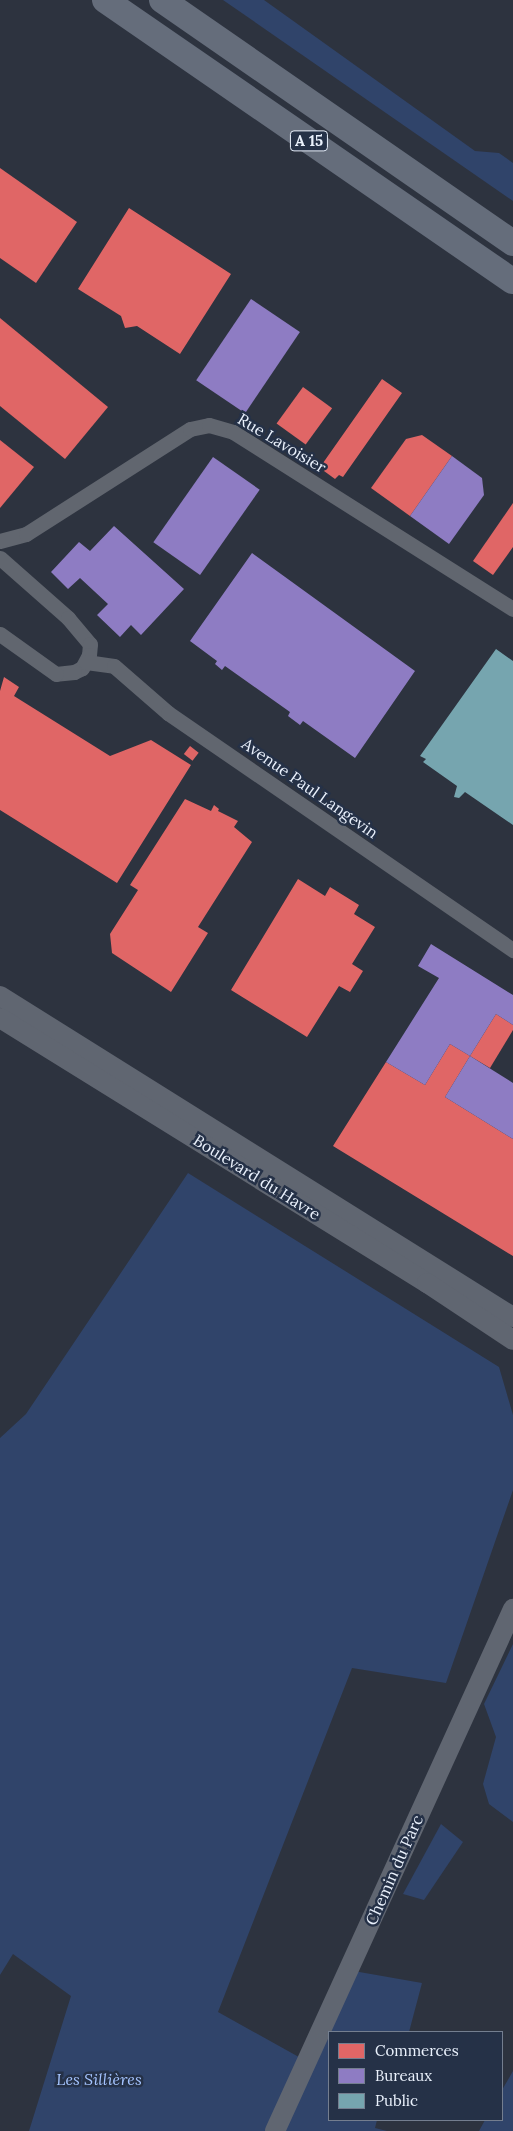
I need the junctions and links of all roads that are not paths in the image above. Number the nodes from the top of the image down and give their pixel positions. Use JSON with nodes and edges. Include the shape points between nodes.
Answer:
{"nodes":[{"id":1,"x":105,"y":0,"type":"edge"},
{"id":2,"x":162,"y":0,"type":"edge"},
{"id":3,"x":513,"y":243,"type":"edge"},
{"id":4,"x":513,"y":281,"type":"edge"},
{"id":5,"x":0,"y":541,"type":"edge"},
{"id":6,"x":0,"y":558,"type":"edge"},
{"id":7,"x":513,"y":609,"type":"edge"},
{"id":8,"x":0,"y":634,"type":"edge"},
{"id":9,"x":86,"y":662,"type":"junction"},
{"id":10,"x":513,"y":950,"type":"edge"},
{"id":11,"x":0,"y":996,"type":"edge"},
{"id":12,"x":0,"y":1018,"type":"edge"},
{"id":13,"x":511,"y":1334,"type":"edge"},
{"id":14,"x":513,"y":1610,"type":"edge"},
{"id":15,"x":275,"y":2131,"type":"edge"}],
"edges":[{"from":1,"to":4,"type":"highway","number":"A 15"},
{"from":2,"to":3,"type":"highway","number":"A 15"},
{"from":5,"to":7,"type":"street","name":"Rue Lavoisier","via":[[26,534],[190,429],[209,425],[233,432]]},
{"from":6,"to":9,"type":"street","via":[[90,644]]},
{"from":8,"to":9,"type":"street","via":[[56,674],[74,672]]},
{"from":9,"to":10,"type":"street","name":"Avenue Paul Langevin","via":[[114,666],[168,713]]},
{"from":11,"to":13,"type":"main road","name":"Boulevard du Havre"},
{"from":12,"to":13,"type":"main road","name":"Boulevard du Havre"},
{"from":14,"to":15,"type":"main road","name":"Chemin du Parc"}]}
